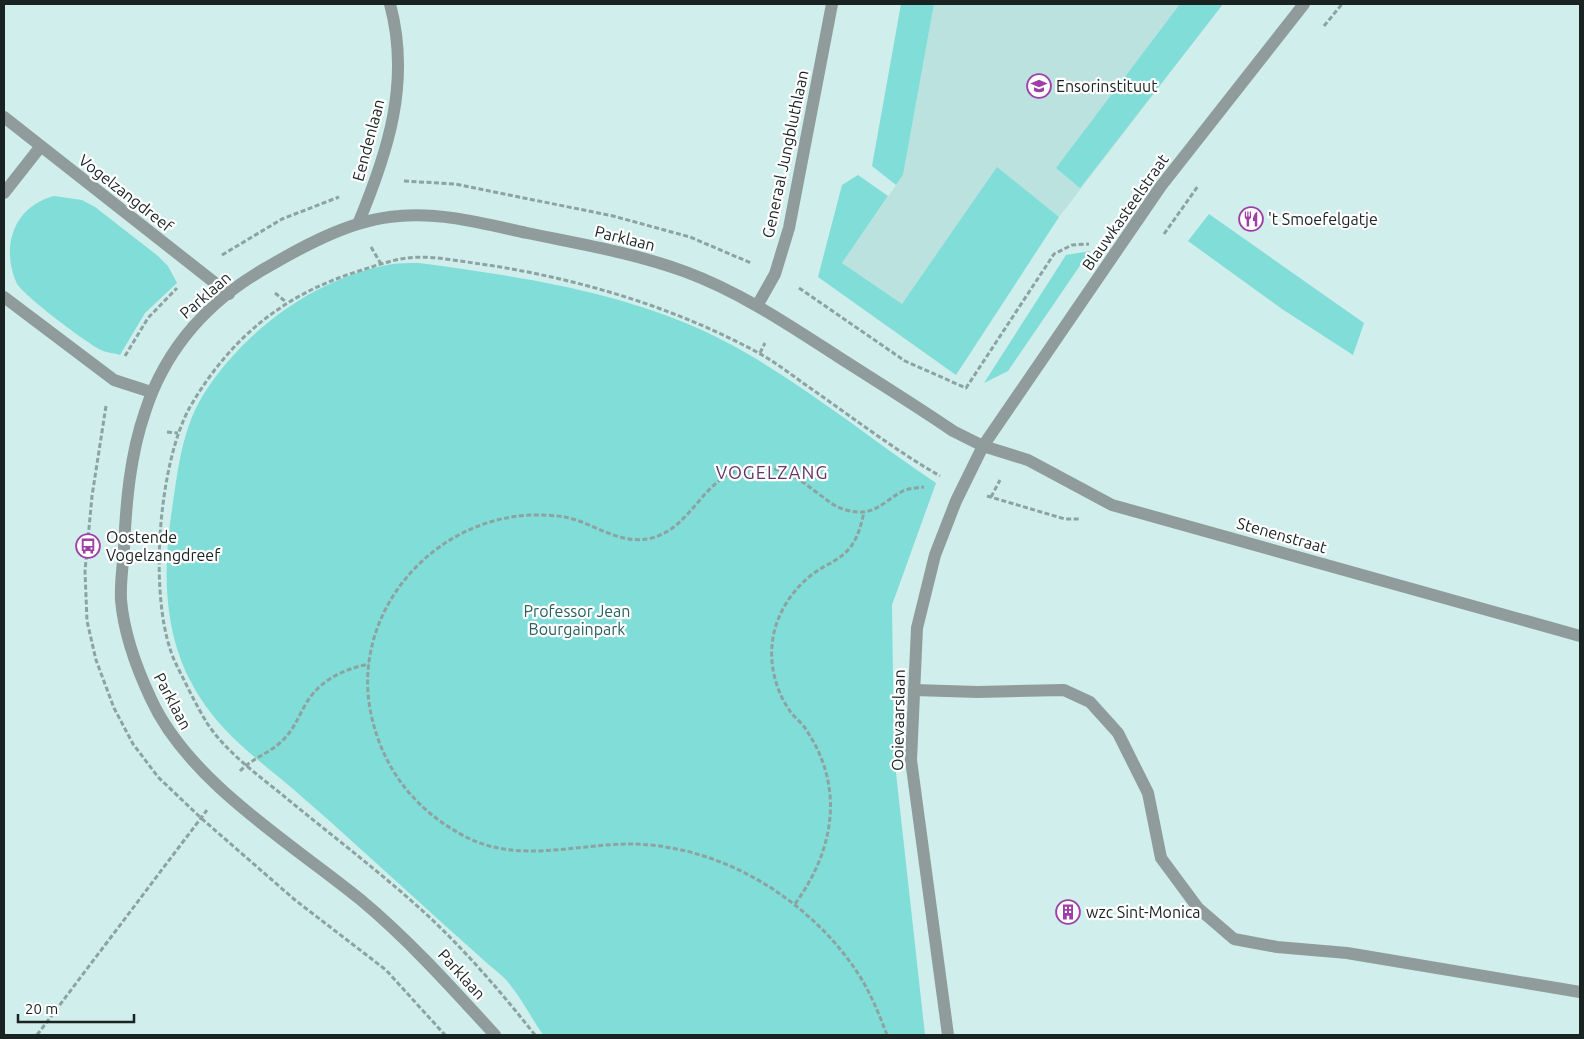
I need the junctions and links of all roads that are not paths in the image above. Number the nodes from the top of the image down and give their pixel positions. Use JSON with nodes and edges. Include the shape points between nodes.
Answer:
{"nodes":[{"id":1,"x":390,"y":4,"type":"edge"},
{"id":2,"x":832,"y":4,"type":"edge"},
{"id":3,"x":1304,"y":4,"type":"edge"},
{"id":4,"x":4,"y":117,"type":"edge"},
{"id":5,"x":40,"y":146,"type":"junction"},
{"id":6,"x":4,"y":193,"type":"edge"},
{"id":7,"x":358,"y":224,"type":"junction"},
{"id":8,"x":229,"y":294,"type":"junction"},
{"id":9,"x":4,"y":297,"type":"edge"},
{"id":10,"x":757,"y":306,"type":"junction"},
{"id":11,"x":151,"y":392,"type":"junction"},
{"id":12,"x":983,"y":446,"type":"junction"},
{"id":13,"x":1580,"y":636,"type":"edge"},
{"id":14,"x":914,"y":690,"type":"junction"},
{"id":15,"x":1580,"y":992,"type":"edge"},
{"id":16,"x":495,"y":1035,"type":"edge"},
{"id":17,"x":948,"y":1035,"type":"edge"}],
"edges":[{"from":1,"to":7,"type":"street","name":"Eendenlaan","via":[[396,26],[396,111],[374,187]]},
{"from":2,"to":10,"type":"street","name":"Generaal Jungbluthlaan","via":[[789,228],[775,274]]},
{"from":3,"to":12,"type":"street","name":"Blauwkasteelstraat","via":[[1162,186]]},
{"from":4,"to":5,"type":"street","name":"Vogelzangdreef"},
{"from":5,"to":6,"type":"street"},
{"from":5,"to":8,"type":"street","name":"Vogelzangdreef"},
{"from":7,"to":8,"type":"street","name":"Parklaan","via":[[298,250],[255,274]]},
{"from":7,"to":10,"type":"street","name":"Parklaan","via":[[396,216],[432,215],[607,249],[686,272]]},
{"from":8,"to":11,"type":"street","name":"Parklaan","via":[[189,329],[166,361]]},
{"from":9,"to":11,"type":"street","via":[[114,380]]},
{"from":10,"to":12,"type":"street","name":"Parklaan","via":[[953,431]]},
{"from":11,"to":16,"type":"street","name":"Parklaan","via":[[139,429],[126,504],[121,596],[135,661],[153,703],[178,745],[224,791],[418,950]]},
{"from":12,"to":13,"type":"street","name":"Stenenstraat","via":[[1014,454],[1112,504]]},
{"from":12,"to":14,"type":"street","name":"Ooievaarslaan","via":[[934,555],[917,628]]},
{"from":14,"to":15,"type":"street","via":[[1064,690],[1090,702],[1118,733],[1148,793],[1161,858],[1198,908],[1234,939],[1277,947],[1347,953]]},
{"from":14,"to":17,"type":"street","name":"Ooievaarslaan","via":[[911,760]]}]}
